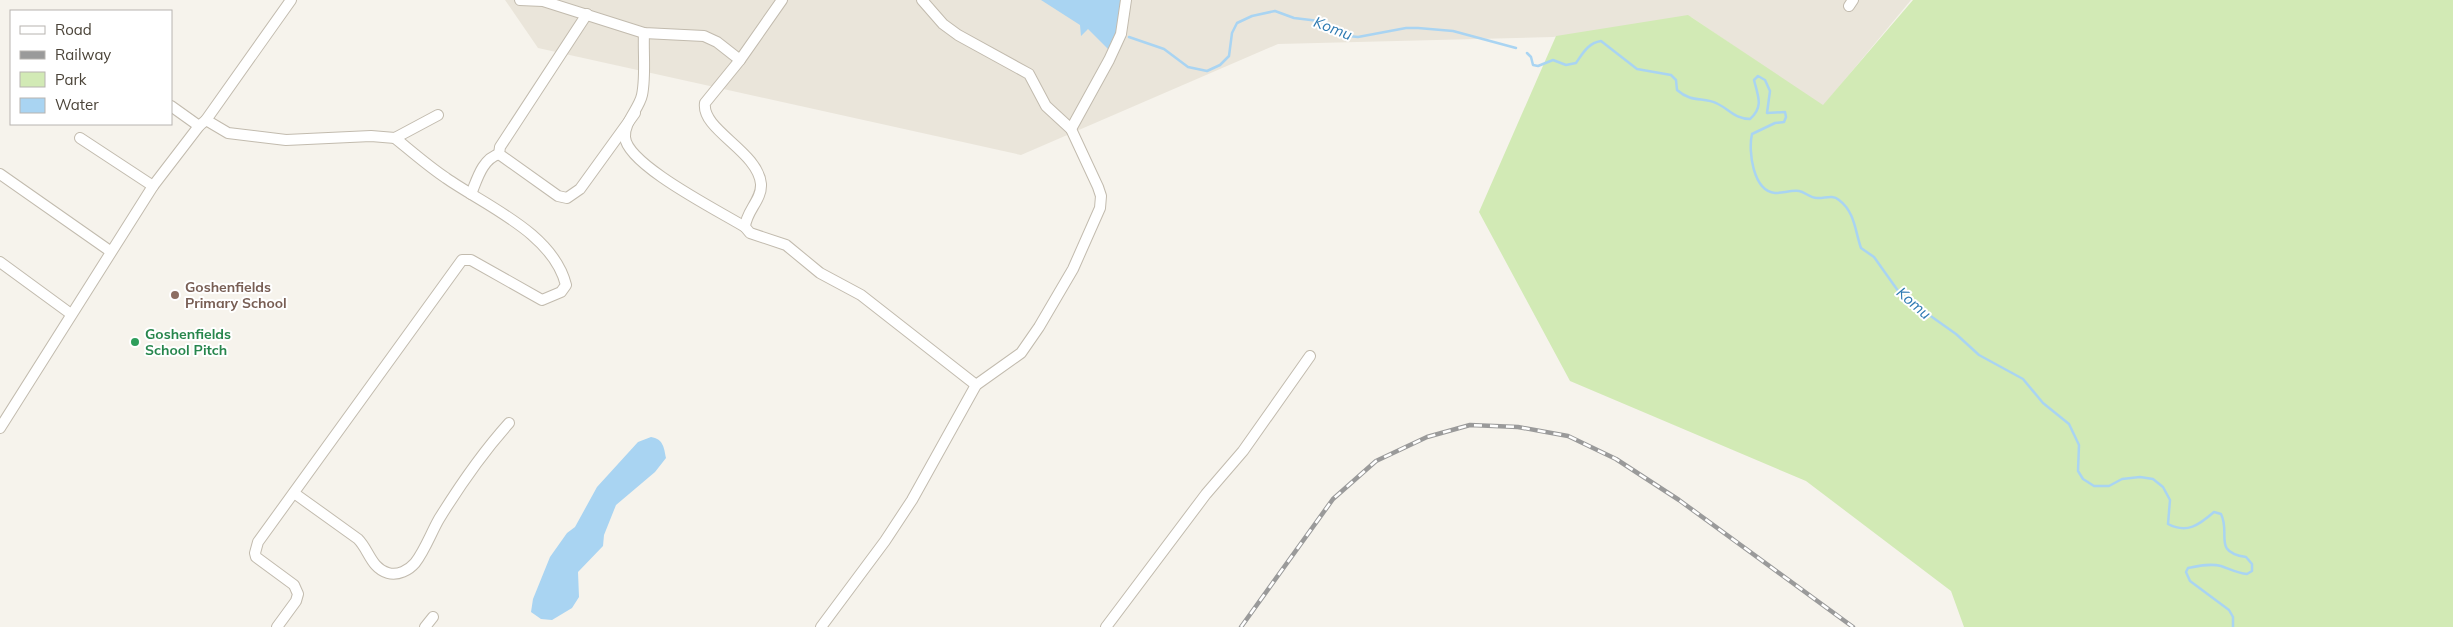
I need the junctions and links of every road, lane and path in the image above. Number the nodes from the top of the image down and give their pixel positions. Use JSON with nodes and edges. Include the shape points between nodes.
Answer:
{"nodes":[{"id":1,"x":291,"y":0,"type":"edge"},
{"id":2,"x":520,"y":0,"type":"edge"},
{"id":3,"x":782,"y":0,"type":"edge"},
{"id":4,"x":922,"y":0,"type":"edge"},
{"id":5,"x":1126,"y":0,"type":"edge"},
{"id":6,"x":587,"y":14,"type":"junction"},
{"id":7,"x":644,"y":33,"type":"junction"},
{"id":8,"x":740,"y":60,"type":"junction"},
{"id":9,"x":172,"y":107,"type":"edge"},
{"id":10,"x":635,"y":113,"type":"junction"},
{"id":11,"x":438,"y":115,"type":"dead end"},
{"id":12,"x":203,"y":123,"type":"junction"},
{"id":13,"x":1071,"y":129,"type":"junction"},
{"id":14,"x":80,"y":138,"type":"dead end"},
{"id":15,"x":395,"y":138,"type":"junction"},
{"id":16,"x":499,"y":154,"type":"junction"},
{"id":17,"x":0,"y":174,"type":"edge"},
{"id":18,"x":153,"y":186,"type":"junction"},
{"id":19,"x":471,"y":194,"type":"junction"},
{"id":20,"x":745,"y":227,"type":"junction"},
{"id":21,"x":110,"y":251,"type":"junction"},
{"id":22,"x":0,"y":262,"type":"edge"},
{"id":23,"x":71,"y":314,"type":"junction"},
{"id":24,"x":1310,"y":356,"type":"dead end"},
{"id":25,"x":976,"y":385,"type":"junction"},
{"id":26,"x":509,"y":423,"type":"dead end"},
{"id":27,"x":0,"y":428,"type":"edge"},
{"id":28,"x":294,"y":493,"type":"junction"},
{"id":29,"x":433,"y":617,"type":"dead end"},
{"id":30,"x":277,"y":627,"type":"edge"},
{"id":31,"x":425,"y":627,"type":"edge"},
{"id":32,"x":821,"y":627,"type":"edge"},
{"id":33,"x":1106,"y":627,"type":"edge"}],
"edges":[{"from":1,"to":12,"type":"street"},
{"from":2,"to":6,"type":"street","via":[[543,1]]},
{"from":3,"to":8,"type":"street"},
{"from":4,"to":13,"type":"street","via":[[943,24],[1028,74],[1046,106]]},
{"from":5,"to":13,"type":"street","via":[[1121,34],[1110,60]]},
{"from":6,"to":7,"type":"street"},
{"from":6,"to":16,"type":"street","via":[[500,146]]},
{"from":7,"to":8,"type":"street","via":[[704,36]]},
{"from":7,"to":10,"type":"street","via":[[643,93]]},
{"from":8,"to":20,"type":"street","via":[[706,102],[704,111],[755,167],[761,182],[760,193],[745,219]]},
{"from":9,"to":12,"type":"street"},
{"from":10,"to":16,"type":"street","via":[[580,189],[567,198],[558,196]]},
{"from":10,"to":20,"type":"street","via":[[625,138],[636,158]]},
{"from":11,"to":15,"type":"street"},
{"from":12,"to":15,"type":"street","via":[[228,133],[286,140]]},
{"from":12,"to":18,"type":"street"},
{"from":13,"to":25,"type":"street","via":[[1098,187],[1100,208],[1065,284],[1022,353]]},
{"from":14,"to":18,"type":"street"},
{"from":15,"to":19,"type":"street","via":[[445,178]]},
{"from":16,"to":19,"type":"street","via":[[485,163]]},
{"from":17,"to":21,"type":"street"},
{"from":18,"to":21,"type":"street"},
{"from":19,"to":28,"type":"street","via":[[521,226],[551,254],[566,285],[561,292],[542,300],[471,260],[462,260]]},
{"from":20,"to":25,"type":"street","via":[[750,233],[786,245],[820,273],[861,295]]},
{"from":21,"to":23,"type":"street"},
{"from":22,"to":23,"type":"street"},
{"from":23,"to":27,"type":"street"},
{"from":24,"to":33,"type":"street","via":[[1243,451],[1206,494]]},
{"from":25,"to":32,"type":"street","via":[[885,541]]},
{"from":26,"to":28,"type":"street","via":[[481,455],[415,563],[404,572],[389,573],[381,569],[358,539]]},
{"from":28,"to":30,"type":"street","via":[[258,542],[255,553],[259,560],[297,590],[296,601]]},
{"from":29,"to":31,"type":"street"}]}
